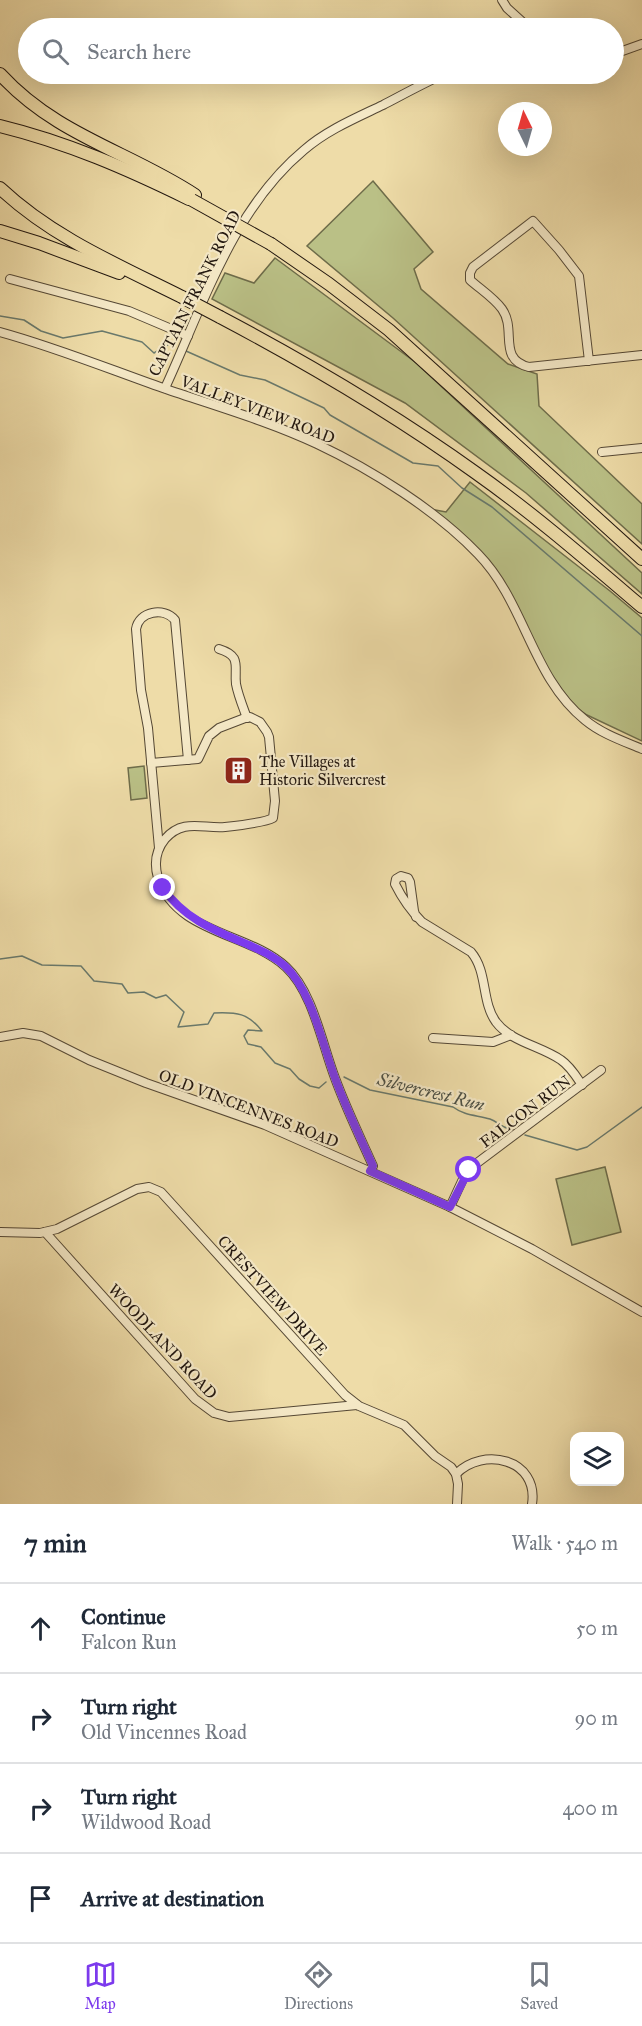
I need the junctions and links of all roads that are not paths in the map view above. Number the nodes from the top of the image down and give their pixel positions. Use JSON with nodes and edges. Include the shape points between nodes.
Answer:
{"nodes":[{"id":1,"x":502,"y":0,"type":"edge"},
{"id":2,"x":518,"y":18,"type":"edge"},
{"id":3,"x":642,"y":44,"type":"edge"},
{"id":4,"x":624,"y":50,"type":"edge"},
{"id":5,"x":0,"y":74,"type":"edge"},
{"id":6,"x":424,"y":84,"type":"edge"},
{"id":7,"x":0,"y":126,"type":"edge"},
{"id":8,"x":0,"y":188,"type":"edge"},
{"id":9,"x":194,"y":198,"type":"junction"},
{"id":10,"x":0,"y":231,"type":"edge"},
{"id":11,"x":10,"y":279,"type":"dead end"},
{"id":12,"x":182,"y":297,"type":"junction"},
{"id":13,"x":0,"y":332,"type":"edge"},
{"id":14,"x":188,"y":336,"type":"junction"},
{"id":15,"x":642,"y":355,"type":"edge"},
{"id":16,"x":589,"y":361,"type":"junction"},
{"id":17,"x":165,"y":388,"type":"junction"},
{"id":18,"x":642,"y":448,"type":"edge"},
{"id":19,"x":602,"y":452,"type":"dead end"},
{"id":20,"x":642,"y":559,"type":"edge"},
{"id":21,"x":642,"y":607,"type":"edge"},
{"id":22,"x":219,"y":649,"type":"dead end"},
{"id":23,"x":247,"y":718,"type":"junction"},
{"id":24,"x":642,"y":749,"type":"edge"},
{"id":25,"x":188,"y":760,"type":"junction"},
{"id":26,"x":151,"y":763,"type":"junction"},
{"id":27,"x":159,"y":848,"type":"junction"},
{"id":28,"x":416,"y":917,"type":"junction"},
{"id":29,"x":511,"y":1035,"type":"junction"},
{"id":30,"x":0,"y":1037,"type":"edge"},
{"id":31,"x":433,"y":1038,"type":"dead end"},
{"id":32,"x":601,"y":1070,"type":"dead end"},
{"id":33,"x":582,"y":1085,"type":"junction"},
{"id":34,"x":370,"y":1171,"type":"junction"},
{"id":35,"x":450,"y":1207,"type":"junction"},
{"id":36,"x":0,"y":1232,"type":"edge"},
{"id":37,"x":45,"y":1232,"type":"junction"},
{"id":38,"x":642,"y":1312,"type":"edge"},
{"id":39,"x":357,"y":1405,"type":"junction"},
{"id":40,"x":456,"y":1474,"type":"junction"},
{"id":41,"x":457,"y":1504,"type":"edge"},
{"id":42,"x":532,"y":1504,"type":"edge"}],
"edges":[{"from":1,"to":2,"type":"street"},
{"from":3,"to":4,"type":"street"},
{"from":5,"to":9,"type":"highway","via":[[64,126],[169,178]]},
{"from":6,"to":14,"type":"street","name":"CAPTAIN FRANK ROAD","via":[[321,137],[283,169],[258,199],[234,240]]},
{"from":7,"to":9,"type":"highway","via":[[54,142]]},
{"from":8,"to":12,"type":"highway","via":[[63,236]]},
{"from":9,"to":20,"type":"highway","bridge":true,"via":[[271,244],[389,330]]},
{"from":10,"to":12,"type":"highway"},
{"from":11,"to":14,"type":"street","via":[[117,308]]},
{"from":12,"to":21,"type":"highway","bridge":true,"via":[[331,377],[415,430],[535,518]]},
{"from":13,"to":17,"type":"street","name":"CAPTAIN FRANK ROAD"},
{"from":14,"to":17,"type":"street","name":"CAPTAIN FRANK ROAD"},
{"from":15,"to":16,"type":"street"},
{"from":16,"to":16,"type":"street","via":[[529,367],[517,364],[511,356],[501,307],[470,280],[473,267],[533,221],[579,276]]},
{"from":17,"to":24,"type":"street","name":"VALLEY VIEW ROAD","via":[[316,443],[370,472],[438,519],[493,570],[545,671],[576,712],[608,735]]},
{"from":18,"to":19,"type":"street"},
{"from":22,"to":23,"type":"street","via":[[235,658],[237,687]]},
{"from":23,"to":25,"type":"street","via":[[214,732],[198,759]]},
{"from":23,"to":27,"type":"street","via":[[260,722],[269,737],[275,815],[226,827],[192,825],[179,829]]},
{"from":25,"to":26,"type":"street"},
{"from":25,"to":26,"type":"street","via":[[176,625],[172,616],[161,612],[143,616],[136,624]]},
{"from":26,"to":27,"type":"street"},
{"from":27,"to":34,"type":"street","via":[[159,881],[180,908],[204,926],[269,954],[297,980],[373,1166]]},
{"from":28,"to":28,"type":"street","via":[[409,880],[403,876],[395,880],[395,886]]},
{"from":28,"to":29,"type":"street","via":[[471,951],[480,966],[492,1016]]},
{"from":29,"to":31,"type":"street","via":[[493,1042]]},
{"from":29,"to":33,"type":"street","via":[[563,1061]]},
{"from":30,"to":34,"type":"street","name":"OLD VINCENNES ROAD","via":[[22,1033],[41,1036],[89,1060],[265,1125]]},
{"from":32,"to":33,"type":"street","name":"FALCON RUN"},
{"from":33,"to":35,"type":"street","name":"FALCON RUN","via":[[469,1170]]},
{"from":34,"to":35,"type":"street","name":"OLD VINCENNES ROAD"},
{"from":35,"to":38,"type":"street","name":"OLD VINCENNES ROAD"},
{"from":36,"to":37,"type":"street","name":"CRESTVIEW DRIVE"},
{"from":37,"to":39,"type":"street","name":"WOODLAND ROAD","via":[[195,1399],[214,1413],[229,1417]]},
{"from":37,"to":39,"type":"street","name":"CRESTVIEW DRIVE","via":[[65,1226],[137,1189],[149,1187],[161,1192]]},
{"from":39,"to":40,"type":"street","name":"CRESTVIEW DRIVE","via":[[404,1425]]},
{"from":40,"to":41,"type":"street"},
{"from":40,"to":42,"type":"street","via":[[481,1460],[513,1464],[529,1479]]}]}
